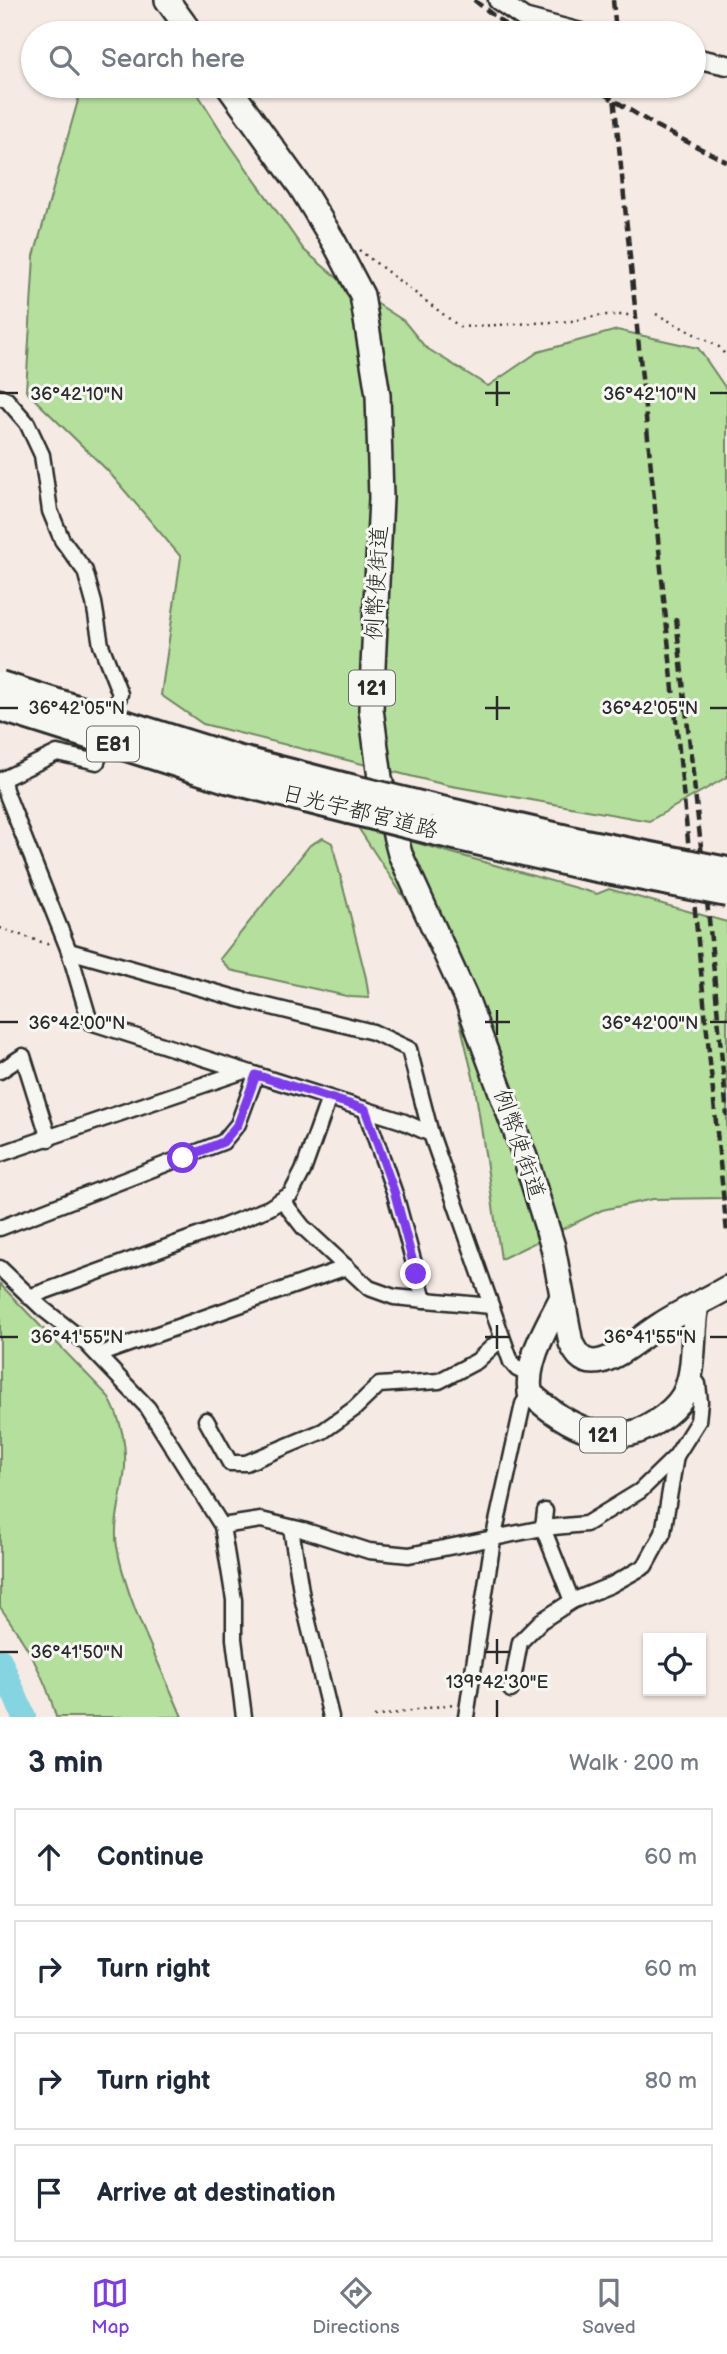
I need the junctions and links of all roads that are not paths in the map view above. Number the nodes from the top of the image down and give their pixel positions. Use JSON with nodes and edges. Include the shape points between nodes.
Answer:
{"nodes":[{"id":1,"x":167,"y":0,"type":"edge"},
{"id":2,"x":498,"y":0,"type":"edge"},
{"id":3,"x":182,"y":21,"type":"edge"},
{"id":4,"x":535,"y":21,"type":"edge"},
{"id":5,"x":706,"y":61,"type":"edge"},
{"id":6,"x":727,"y":65,"type":"edge"},
{"id":7,"x":237,"y":98,"type":"edge"},
{"id":8,"x":0,"y":397,"type":"edge"},
{"id":9,"x":0,"y":685,"type":"edge"},
{"id":10,"x":0,"y":707,"type":"edge"},
{"id":11,"x":230,"y":769,"type":"junction"},
{"id":12,"x":578,"y":853,"type":"junction"},
{"id":13,"x":727,"y":871,"type":"edge"},
{"id":14,"x":727,"y":892,"type":"edge"},
{"id":15,"x":69,"y":951,"type":"junction"},
{"id":16,"x":0,"y":1071,"type":"edge"},
{"id":17,"x":250,"y":1073,"type":"junction"},
{"id":18,"x":329,"y":1098,"type":"junction"},
{"id":19,"x":365,"y":1109,"type":"junction"},
{"id":20,"x":431,"y":1134,"type":"junction"},
{"id":21,"x":49,"y":1139,"type":"junction"},
{"id":22,"x":0,"y":1154,"type":"edge"},
{"id":23,"x":282,"y":1200,"type":"junction"},
{"id":24,"x":0,"y":1228,"type":"edge"},
{"id":25,"x":347,"y":1267,"type":"junction"},
{"id":26,"x":0,"y":1268,"type":"edge"},
{"id":27,"x":727,"y":1289,"type":"edge"},
{"id":28,"x":30,"y":1297,"type":"junction"},
{"id":29,"x":561,"y":1299,"type":"junction"},
{"id":30,"x":424,"y":1300,"type":"junction"},
{"id":31,"x":697,"y":1305,"type":"junction"},
{"id":32,"x":491,"y":1306,"type":"junction"},
{"id":33,"x":502,"y":1338,"type":"junction"},
{"id":34,"x":98,"y":1355,"type":"junction"},
{"id":35,"x":689,"y":1372,"type":"junction"},
{"id":36,"x":529,"y":1384,"type":"junction"},
{"id":37,"x":206,"y":1420,"type":"dead end"},
{"id":38,"x":676,"y":1456,"type":"junction"},
{"id":39,"x":545,"y":1511,"type":"dead end"},
{"id":40,"x":222,"y":1526,"type":"junction"},
{"id":41,"x":291,"y":1528,"type":"junction"},
{"id":42,"x":543,"y":1528,"type":"junction"},
{"id":43,"x":493,"y":1539,"type":"junction"},
{"id":44,"x":572,"y":1601,"type":"junction"},
{"id":45,"x":511,"y":1690,"type":"dead end"},
{"id":46,"x":466,"y":1710,"type":"edge"},
{"id":47,"x":244,"y":1717,"type":"edge"},
{"id":48,"x":331,"y":1717,"type":"edge"}],
"edges":[{"from":1,"to":3,"type":"highway"},
{"from":2,"to":4,"type":"street"},
{"from":5,"to":6,"type":"street"},
{"from":7,"to":29,"type":"highway","name":"例幣使街道","number":"121","via":[[300,186],[362,295],[378,395],[381,498],[371,709],[380,778],[400,854],[468,1003],[525,1157],[553,1247]]},
{"from":8,"to":15,"type":"street","via":[[27,424],[41,455],[50,511],[62,540],[85,571],[101,645],[120,694],[97,762],[57,753],[3,779]]},
{"from":9,"to":11,"type":"highway","name":"日光宇都宮道路","number":"E81","bridge":true},
{"from":10,"to":11,"type":"highway","name":"日光宇都宮道路","number":"E81","bridge":true},
{"from":11,"to":12,"type":"highway","name":"日光宇都宮道路","number":"E81","bridge":true},
{"from":12,"to":13,"type":"highway","name":"日光宇都宮道路","number":"E81","bridge":true},
{"from":12,"to":14,"type":"highway","name":"日光宇都宮道路","number":"E81","bridge":true},
{"from":15,"to":17,"type":"street","via":[[90,1022]]},
{"from":15,"to":20,"type":"street","via":[[373,1032],[409,1049]]},
{"from":16,"to":21,"type":"street","via":[[23,1056]]},
{"from":17,"to":18,"type":"street"},
{"from":17,"to":21,"type":"street"},
{"from":17,"to":24,"type":"street","via":[[238,1124],[223,1142]]},
{"from":18,"to":19,"type":"street"},
{"from":18,"to":23,"type":"street","via":[[303,1171],[291,1194]]},
{"from":19,"to":20,"type":"street"},
{"from":19,"to":30,"type":"street","via":[[395,1194]]},
{"from":20,"to":32,"type":"street"},
{"from":21,"to":22,"type":"street"},
{"from":23,"to":25,"type":"street","via":[[303,1227]]},
{"from":23,"to":28,"type":"street","via":[[222,1227]]},
{"from":25,"to":30,"type":"street","via":[[369,1288]]},
{"from":25,"to":34,"type":"street"},
{"from":26,"to":28,"type":"street"},
{"from":27,"to":31,"type":"highway","name":"例幣使街道","number":"121"},
{"from":28,"to":34,"type":"street"},
{"from":29,"to":31,"type":"highway","name":"例幣使街道","number":"121","via":[[577,1355],[596,1362]]},
{"from":29,"to":36,"type":"highway","via":[[542,1336]]},
{"from":30,"to":32,"type":"street"},
{"from":31,"to":35,"type":"highway","number":"121"},
{"from":32,"to":33,"type":"street"},
{"from":33,"to":36,"type":"street","via":[[511,1362]]},
{"from":33,"to":37,"type":"street","via":[[477,1361],[439,1381],[379,1385],[323,1431],[246,1463],[230,1463]]},
{"from":34,"to":40,"type":"street","via":[[148,1408]]},
{"from":35,"to":36,"type":"highway","number":"121","via":[[683,1397],[665,1416],[638,1432],[622,1435],[586,1431],[544,1407]]},
{"from":35,"to":38,"type":"street","via":[[698,1384],[698,1421]]},
{"from":36,"to":43,"type":"street"},
{"from":38,"to":42,"type":"street","via":[[640,1491],[586,1524]]},
{"from":38,"to":44,"type":"street","via":[[663,1533],[645,1566]]},
{"from":39,"to":42,"type":"street"},
{"from":40,"to":41,"type":"street","via":[[261,1520]]},
{"from":40,"to":47,"type":"street"},
{"from":41,"to":43,"type":"street","via":[[369,1551],[409,1555]]},
{"from":41,"to":48,"type":"street","via":[[302,1597]]},
{"from":42,"to":43,"type":"street"},
{"from":42,"to":44,"type":"street"},
{"from":43,"to":46,"type":"street"},
{"from":44,"to":45,"type":"street","via":[[520,1642]]}]}
